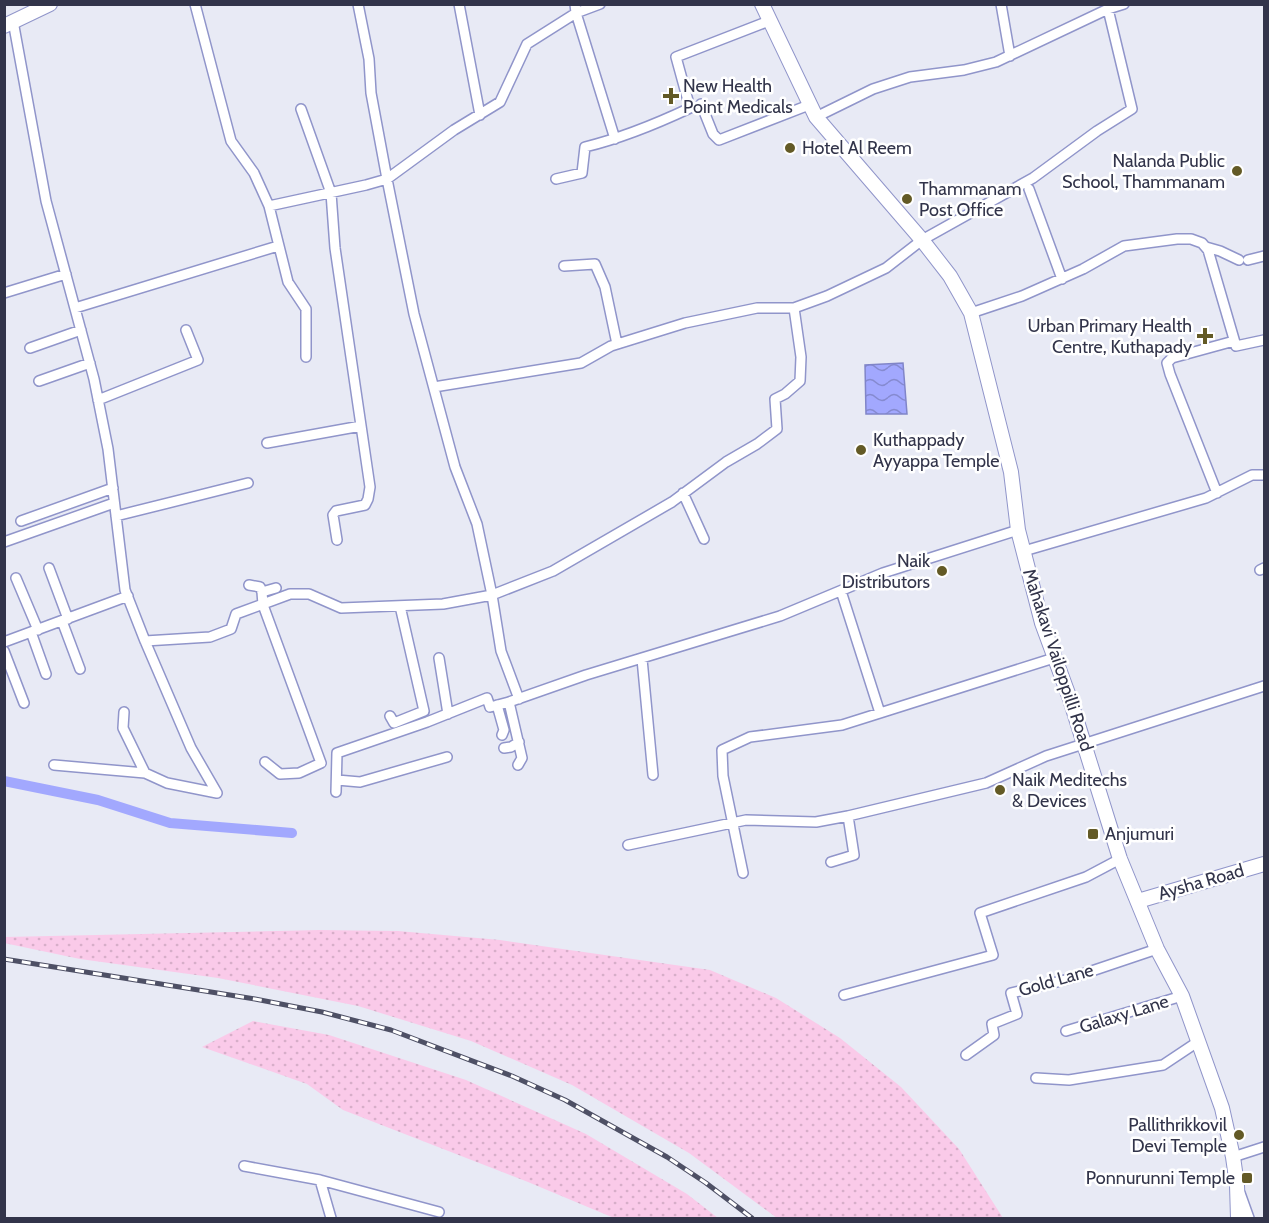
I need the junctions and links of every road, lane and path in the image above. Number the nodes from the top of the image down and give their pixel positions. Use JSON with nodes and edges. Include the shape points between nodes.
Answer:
{"nodes":[{"id":1,"x":50,"y":4,"type":"edge"},
{"id":2,"x":195,"y":4,"type":"edge"},
{"id":3,"x":358,"y":4,"type":"edge"},
{"id":4,"x":459,"y":4,"type":"edge"},
{"id":5,"x":600,"y":4,"type":"edge"},
{"id":6,"x":762,"y":4,"type":"edge"},
{"id":7,"x":1001,"y":4,"type":"edge"},
{"id":8,"x":1124,"y":4,"type":"edge"},
{"id":9,"x":575,"y":9,"type":"edge"},
{"id":10,"x":1108,"y":9,"type":"junction"},
{"id":11,"x":769,"y":21,"type":"junction"},
{"id":12,"x":9,"y":24,"type":"edge"},
{"id":13,"x":1010,"y":56,"type":"junction"},
{"id":14,"x":701,"y":104,"type":"dead end"},
{"id":15,"x":301,"y":109,"type":"dead end"},
{"id":16,"x":812,"y":111,"type":"junction"},
{"id":17,"x":480,"y":115,"type":"junction"},
{"id":18,"x":615,"y":139,"type":"junction"},
{"id":19,"x":387,"y":179,"type":"junction"},
{"id":20,"x":556,"y":179,"type":"dead end"},
{"id":21,"x":1029,"y":189,"type":"dead end"},
{"id":22,"x":331,"y":193,"type":"junction"},
{"id":23,"x":268,"y":206,"type":"junction"},
{"id":24,"x":922,"y":240,"type":"junction"},
{"id":25,"x":278,"y":246,"type":"junction"},
{"id":26,"x":1206,"y":247,"type":"junction"},
{"id":27,"x":1264,"y":256,"type":"edge"},
{"id":28,"x":564,"y":266,"type":"dead end"},
{"id":29,"x":66,"y":274,"type":"junction"},
{"id":30,"x":1062,"y":279,"type":"junction"},
{"id":31,"x":4,"y":293,"type":"edge"},
{"id":32,"x":75,"y":308,"type":"junction"},
{"id":33,"x":794,"y":308,"type":"junction"},
{"id":34,"x":971,"y":313,"type":"junction"},
{"id":35,"x":81,"y":330,"type":"junction"},
{"id":36,"x":186,"y":330,"type":"dead end"},
{"id":37,"x":1264,"y":340,"type":"edge"},
{"id":38,"x":1233,"y":341,"type":"junction"},
{"id":39,"x":617,"y":344,"type":"junction"},
{"id":40,"x":30,"y":348,"type":"dead end"},
{"id":41,"x":306,"y":357,"type":"dead end"},
{"id":42,"x":90,"y":363,"type":"junction"},
{"id":43,"x":39,"y":381,"type":"dead end"},
{"id":44,"x":434,"y":387,"type":"junction"},
{"id":45,"x":98,"y":400,"type":"junction"},
{"id":46,"x":362,"y":426,"type":"junction"},
{"id":47,"x":267,"y":443,"type":"dead end"},
{"id":48,"x":1264,"y":476,"type":"edge"},
{"id":49,"x":248,"y":483,"type":"dead end"},
{"id":50,"x":113,"y":488,"type":"junction"},
{"id":51,"x":683,"y":493,"type":"junction"},
{"id":52,"x":1217,"y":493,"type":"junction"},
{"id":53,"x":114,"y":502,"type":"junction"},
{"id":54,"x":116,"y":516,"type":"junction"},
{"id":55,"x":21,"y":520,"type":"dead end"},
{"id":56,"x":1018,"y":530,"type":"junction"},
{"id":57,"x":704,"y":538,"type":"dead end"},
{"id":58,"x":337,"y":540,"type":"dead end"},
{"id":59,"x":4,"y":542,"type":"edge"},
{"id":60,"x":1023,"y":551,"type":"junction"},
{"id":61,"x":49,"y":568,"type":"dead end"},
{"id":62,"x":16,"y":578,"type":"dead end"},
{"id":63,"x":249,"y":585,"type":"dead end"},
{"id":64,"x":276,"y":588,"type":"dead end"},
{"id":65,"x":841,"y":591,"type":"junction"},
{"id":66,"x":262,"y":592,"type":"junction"},
{"id":67,"x":492,"y":595,"type":"junction"},
{"id":68,"x":128,"y":596,"type":"junction"},
{"id":69,"x":262,"y":605,"type":"junction"},
{"id":70,"x":400,"y":606,"type":"junction"},
{"id":71,"x":65,"y":620,"type":"junction"},
{"id":72,"x":34,"y":631,"type":"junction"},
{"id":73,"x":145,"y":641,"type":"junction"},
{"id":74,"x":4,"y":642,"type":"edge"},
{"id":75,"x":4,"y":651,"type":"edge"},
{"id":76,"x":439,"y":658,"type":"dead end"},
{"id":77,"x":1054,"y":658,"type":"junction"},
{"id":78,"x":642,"y":659,"type":"junction"},
{"id":79,"x":80,"y":669,"type":"dead end"},
{"id":80,"x":46,"y":674,"type":"dead end"},
{"id":81,"x":1264,"y":687,"type":"edge"},
{"id":82,"x":514,"y":701,"type":"junction"},
{"id":83,"x":24,"y":703,"type":"dead end"},
{"id":84,"x":497,"y":705,"type":"junction"},
{"id":85,"x":424,"y":711,"type":"junction"},
{"id":86,"x":124,"y":712,"type":"dead end"},
{"id":87,"x":880,"y":712,"type":"junction"},
{"id":88,"x":448,"y":714,"type":"junction"},
{"id":89,"x":390,"y":716,"type":"dead end"},
{"id":90,"x":427,"y":722,"type":"junction"},
{"id":91,"x":502,"y":735,"type":"dead end"},
{"id":92,"x":519,"y":742,"type":"junction"},
{"id":93,"x":1084,"y":743,"type":"junction"},
{"id":94,"x":504,"y":748,"type":"dead end"},
{"id":95,"x":447,"y":757,"type":"dead end"},
{"id":96,"x":265,"y":762,"type":"dead end"},
{"id":97,"x":321,"y":763,"type":"junction"},
{"id":98,"x":54,"y":765,"type":"dead end"},
{"id":99,"x":337,"y":765,"type":"junction"},
{"id":100,"x":518,"y":765,"type":"dead end"},
{"id":101,"x":145,"y":773,"type":"junction"},
{"id":102,"x":653,"y":775,"type":"dead end"},
{"id":103,"x":337,"y":780,"type":"junction"},
{"id":104,"x":336,"y":792,"type":"dead end"},
{"id":105,"x":848,"y":816,"type":"junction"},
{"id":106,"x":732,"y":822,"type":"junction"},
{"id":107,"x":628,"y":845,"type":"dead end"},
{"id":108,"x":1120,"y":859,"type":"junction"},
{"id":109,"x":831,"y":862,"type":"dead end"},
{"id":110,"x":1264,"y":864,"type":"edge"},
{"id":111,"x":742,"y":873,"type":"dead end"},
{"id":112,"x":1138,"y":901,"type":"junction"},
{"id":113,"x":1157,"y":949,"type":"junction"},
{"id":114,"x":844,"y":995,"type":"dead end"},
{"id":115,"x":1182,"y":996,"type":"junction"},
{"id":116,"x":1066,"y":1031,"type":"dead end"},
{"id":117,"x":1199,"y":1041,"type":"junction"},
{"id":118,"x":966,"y":1055,"type":"dead end"},
{"id":119,"x":1036,"y":1078,"type":"dead end"},
{"id":120,"x":1264,"y":1147,"type":"edge"},
{"id":121,"x":1233,"y":1157,"type":"junction"},
{"id":122,"x":244,"y":1166,"type":"dead end"},
{"id":123,"x":321,"y":1180,"type":"junction"},
{"id":124,"x":1237,"y":1185,"type":"junction"},
{"id":125,"x":439,"y":1212,"type":"dead end"},
{"id":126,"x":331,"y":1218,"type":"edge"},
{"id":127,"x":1238,"y":1218,"type":"edge"},
{"id":128,"x":1249,"y":1218,"type":"edge"}],
"edges":[{"from":1,"to":12,"type":"main road"},
{"from":2,"to":23,"type":"street","via":[[231,141],[254,173]]},
{"from":3,"to":19,"type":"street"},
{"from":4,"to":17,"type":"street"},
{"from":5,"to":9,"type":"street"},
{"from":6,"to":11,"type":"main road","name":"Mahakavi Vailoppilli Road"},
{"from":7,"to":13,"type":"street"},
{"from":8,"to":10,"type":"street"},
{"from":9,"to":17,"type":"street","via":[[527,44],[500,102]]},
{"from":9,"to":18,"type":"street"},
{"from":10,"to":13,"type":"street"},
{"from":10,"to":24,"type":"street","via":[[1132,109],[1033,178]]},
{"from":11,"to":16,"type":"main road","name":"Mahakavi Vailoppilli Road"},
{"from":11,"to":18,"type":"street","via":[[676,57],[690,108]]},
{"from":12,"to":29,"type":"street","via":[[46,201]]},
{"from":13,"to":16,"type":"street","via":[[964,70],[910,77]]},
{"from":14,"to":16,"type":"street","via":[[719,140]]},
{"from":15,"to":22,"type":"street"},
{"from":16,"to":24,"type":"main road","name":"Mahakavi Vailoppilli Road"},
{"from":17,"to":19,"type":"street"},
{"from":18,"to":20,"type":"street","via":[[585,147],[582,173]]},
{"from":19,"to":22,"type":"street"},
{"from":19,"to":44,"type":"street","via":[[414,314]]},
{"from":21,"to":30,"type":"street"},
{"from":22,"to":23,"type":"street"},
{"from":22,"to":46,"type":"street","via":[[335,248]]},
{"from":23,"to":25,"type":"street"},
{"from":24,"to":33,"type":"street","via":[[886,268]]},
{"from":24,"to":34,"type":"main road","name":"Mahakavi Vailoppilli Road","via":[[950,276]]},
{"from":25,"to":32,"type":"street"},
{"from":25,"to":41,"type":"street","via":[[288,282],[306,309]]},
{"from":26,"to":27,"type":"street","via":[[1244,260]]},
{"from":26,"to":30,"type":"street","via":[[1191,239],[1132,244]]},
{"from":26,"to":38,"type":"street"},
{"from":28,"to":39,"type":"street","via":[[595,264],[605,287]]},
{"from":29,"to":31,"type":"street"},
{"from":29,"to":32,"type":"street"},
{"from":30,"to":34,"type":"street"},
{"from":32,"to":35,"type":"street"},
{"from":33,"to":39,"type":"street","via":[[758,308],[685,323]]},
{"from":33,"to":51,"type":"street","via":[[800,381],[775,399],[777,429]]},
{"from":34,"to":56,"type":"main road","name":"Mahakavi Vailoppilli Road","via":[[1011,472]]},
{"from":35,"to":40,"type":"street"},
{"from":35,"to":42,"type":"street"},
{"from":36,"to":45,"type":"street","via":[[198,360]]},
{"from":37,"to":38,"type":"street","via":[[1240,346]]},
{"from":38,"to":52,"type":"street","via":[[1172,358],[1167,363]]},
{"from":39,"to":44,"type":"street","via":[[581,363]]},
{"from":42,"to":43,"type":"street"},
{"from":42,"to":45,"type":"street"},
{"from":44,"to":67,"type":"street","via":[[455,467],[477,524]]},
{"from":45,"to":50,"type":"street"},
{"from":46,"to":47,"type":"street"},
{"from":46,"to":58,"type":"street","via":[[368,499],[365,505],[333,514]]},
{"from":48,"to":52,"type":"street","via":[[1252,475]]},
{"from":49,"to":54,"type":"street"},
{"from":50,"to":53,"type":"street"},
{"from":50,"to":55,"type":"street"},
{"from":51,"to":57,"type":"street"},
{"from":51,"to":67,"type":"street","via":[[553,571]]},
{"from":52,"to":60,"type":"street"},
{"from":53,"to":54,"type":"street"},
{"from":53,"to":59,"type":"street"},
{"from":54,"to":68,"type":"street"},
{"from":56,"to":60,"type":"main road","name":"Mahakavi Vailoppilli Road"},
{"from":56,"to":65,"type":"street","via":[[883,573]]},
{"from":60,"to":77,"type":"main road","name":"Mahakavi Vailoppilli Road"},
{"from":61,"to":71,"type":"street"},
{"from":62,"to":72,"type":"street"},
{"from":63,"to":66,"type":"street","via":[[260,587]]},
{"from":64,"to":66,"type":"street"},
{"from":65,"to":78,"type":"street","via":[[780,616]]},
{"from":65,"to":87,"type":"street"},
{"from":66,"to":69,"type":"street"},
{"from":67,"to":70,"type":"street","via":[[443,604]]},
{"from":67,"to":82,"type":"street"},
{"from":68,"to":71,"type":"street"},
{"from":68,"to":73,"type":"street"},
{"from":69,"to":70,"type":"street","via":[[290,594],[309,594],[341,608]]},
{"from":69,"to":73,"type":"street","via":[[236,614],[231,629],[210,637]]},
{"from":69,"to":97,"type":"street"},
{"from":70,"to":85,"type":"street"},
{"from":71,"to":72,"type":"street"},
{"from":71,"to":79,"type":"street"},
{"from":72,"to":74,"type":"street"},
{"from":72,"to":80,"type":"street"},
{"from":73,"to":101,"type":"street","via":[[191,748],[217,793],[167,783]]},
{"from":75,"to":83,"type":"street"},
{"from":76,"to":88,"type":"street"},
{"from":77,"to":87,"type":"street"},
{"from":77,"to":93,"type":"main road","name":"Mahakavi Vailoppilli Road"},
{"from":78,"to":82,"type":"street"},
{"from":78,"to":102,"type":"street"},
{"from":81,"to":93,"type":"street"},
{"from":82,"to":84,"type":"street"},
{"from":82,"to":92,"type":"street"},
{"from":84,"to":88,"type":"street","via":[[490,707],[487,698]]},
{"from":84,"to":91,"type":"street"},
{"from":85,"to":89,"type":"street","via":[[394,723]]},
{"from":85,"to":90,"type":"street"},
{"from":86,"to":101,"type":"street","via":[[123,728]]},
{"from":87,"to":106,"type":"street","via":[[842,725],[750,737],[722,750]]},
{"from":88,"to":90,"type":"street"},
{"from":90,"to":99,"type":"street","via":[[338,753]]},
{"from":92,"to":94,"type":"street"},
{"from":92,"to":100,"type":"street","via":[[522,758]]},
{"from":93,"to":105,"type":"street","via":[[986,783]]},
{"from":93,"to":108,"type":"main road","name":"Mahakavi Vailoppilli Road"},
{"from":95,"to":103,"type":"street","via":[[360,782]]},
{"from":96,"to":97,"type":"street","via":[[280,774],[299,773]]},
{"from":97,"to":99,"type":"street"},
{"from":98,"to":101,"type":"street"},
{"from":99,"to":103,"type":"street"},
{"from":103,"to":104,"type":"street"},
{"from":105,"to":106,"type":"street","via":[[816,822]]},
{"from":105,"to":109,"type":"street","via":[[854,855]]},
{"from":106,"to":107,"type":"street"},
{"from":106,"to":111,"type":"street"},
{"from":108,"to":112,"type":"main road","name":"Mahakavi Vailoppilli Road"},
{"from":108,"to":114,"type":"street","via":[[1086,877],[980,913],[993,955]]},
{"from":110,"to":112,"type":"main road","name":"Aysha Road"},
{"from":112,"to":113,"type":"main road","name":"Mahakavi Vailoppilli Road"},
{"from":113,"to":115,"type":"main road","name":"Mahakavi Vailoppilli Road"},
{"from":113,"to":118,"type":"street","name":"Gold Lane","via":[[1065,980],[1011,993],[1017,1014],[992,1024],[994,1035]]},
{"from":115,"to":116,"type":"street","name":"Galaxy Lane"},
{"from":115,"to":117,"type":"main road","name":"Mahakavi Vailoppilli Road"},
{"from":117,"to":119,"type":"street","via":[[1163,1065],[1069,1080]]},
{"from":117,"to":121,"type":"main road","name":"Mahakavi Vailoppilli Road","via":[[1222,1108]]},
{"from":120,"to":121,"type":"street"},
{"from":121,"to":124,"type":"main road","name":"Mahakavi Vailoppilli Road"},
{"from":122,"to":123,"type":"street"},
{"from":123,"to":125,"type":"street"},
{"from":123,"to":126,"type":"street"},
{"from":124,"to":127,"type":"main road","name":"Mahakavi Vailoppilli Road"},
{"from":124,"to":128,"type":"street"}]}
